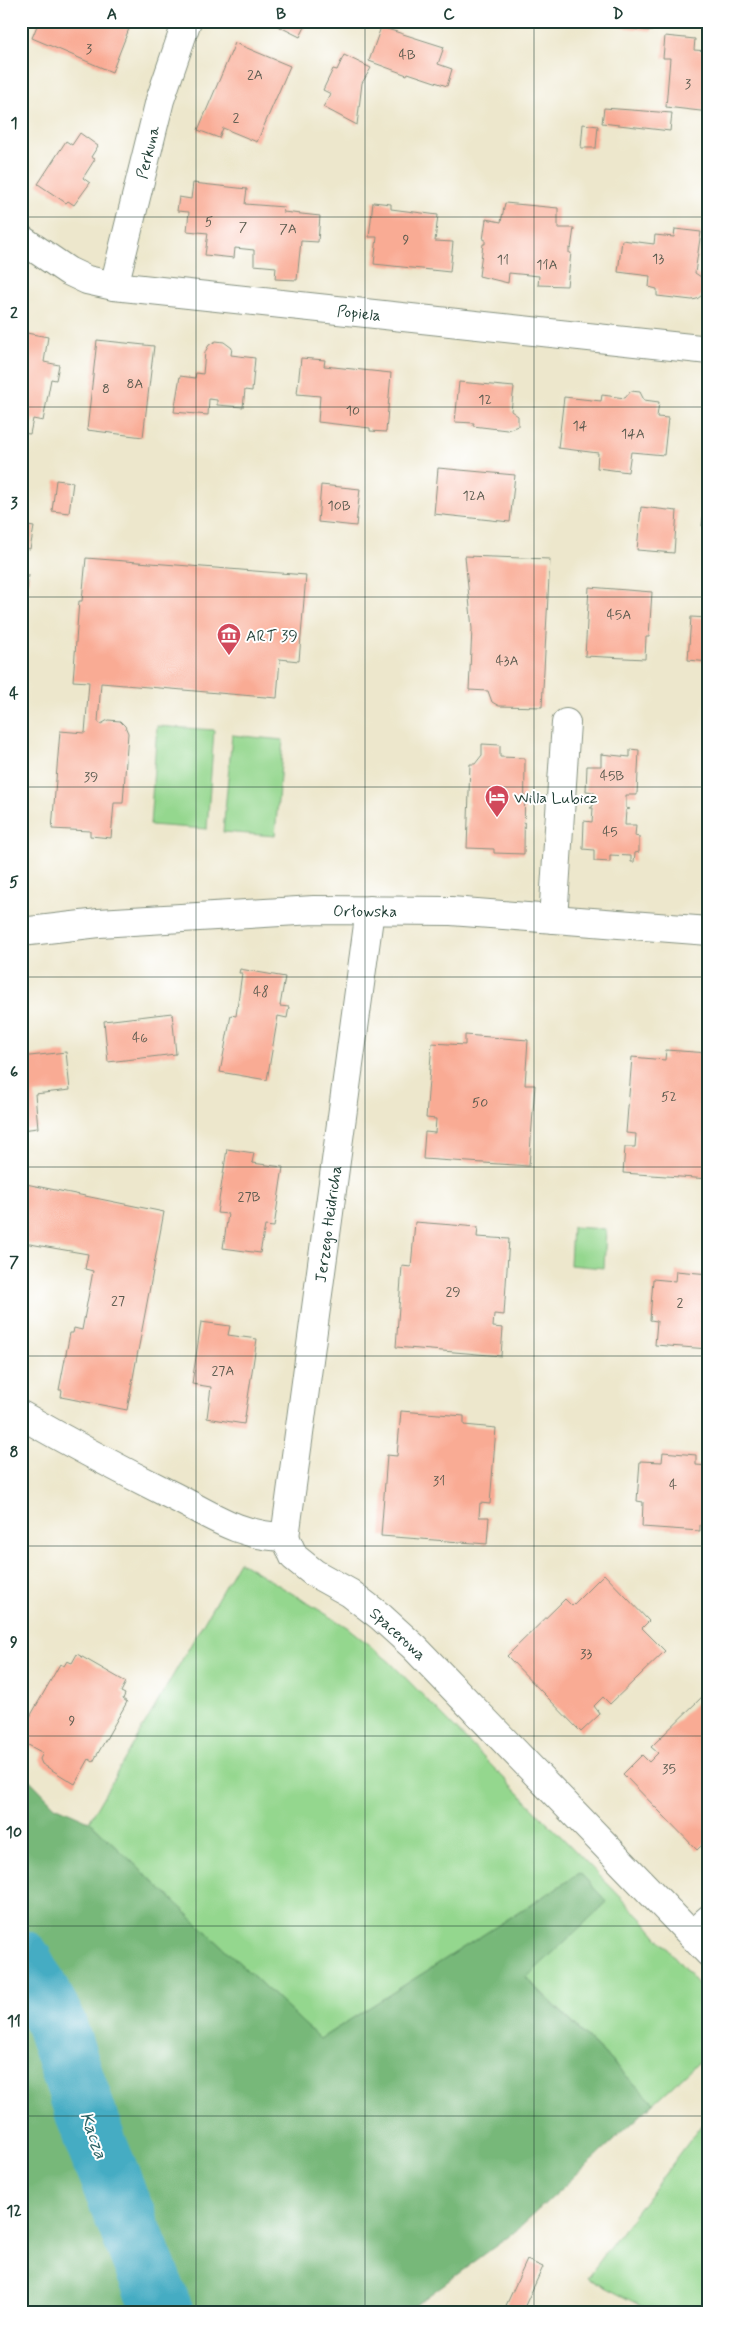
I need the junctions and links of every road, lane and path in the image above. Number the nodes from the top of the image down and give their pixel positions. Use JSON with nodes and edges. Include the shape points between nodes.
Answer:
{"nodes":[{"id":1,"x":187,"y":21,"type":"edge"},
{"id":2,"x":21,"y":239,"type":"edge"},
{"id":3,"x":114,"y":286,"type":"junction"},
{"id":4,"x":709,"y":350,"type":"edge"},
{"id":5,"x":566,"y":723,"type":"dead end"},
{"id":6,"x":370,"y":910,"type":"junction"},
{"id":7,"x":554,"y":919,"type":"junction"},
{"id":8,"x":709,"y":931,"type":"edge"},
{"id":9,"x":21,"y":932,"type":"edge"},
{"id":10,"x":21,"y":1415,"type":"edge"},
{"id":11,"x":285,"y":1537,"type":"junction"},
{"id":12,"x":703,"y":1935,"type":"edge"}],
"edges":[{"from":1,"to":3,"type":"street","name":"Perkuna","via":[[160,100]]},
{"from":2,"to":3,"type":"street","name":"Popiela","via":[[68,271],[87,280]]},
{"from":3,"to":4,"type":"street","name":"Popiela"},
{"from":5,"to":7,"type":"street"},
{"from":6,"to":7,"type":"street","name":"Orłowska","via":[[451,911]]},
{"from":6,"to":9,"type":"street","name":"Orłowska","via":[[226,914]]},
{"from":6,"to":11,"type":"street","name":"Jerzego Heidricha"},
{"from":7,"to":8,"type":"street","name":"Orłowska"},
{"from":10,"to":11,"type":"street","via":[[219,1522],[263,1537]]},
{"from":11,"to":12,"type":"street","name":"Spacerowa","via":[[294,1557],[314,1573],[350,1593],[415,1648]]}]}
